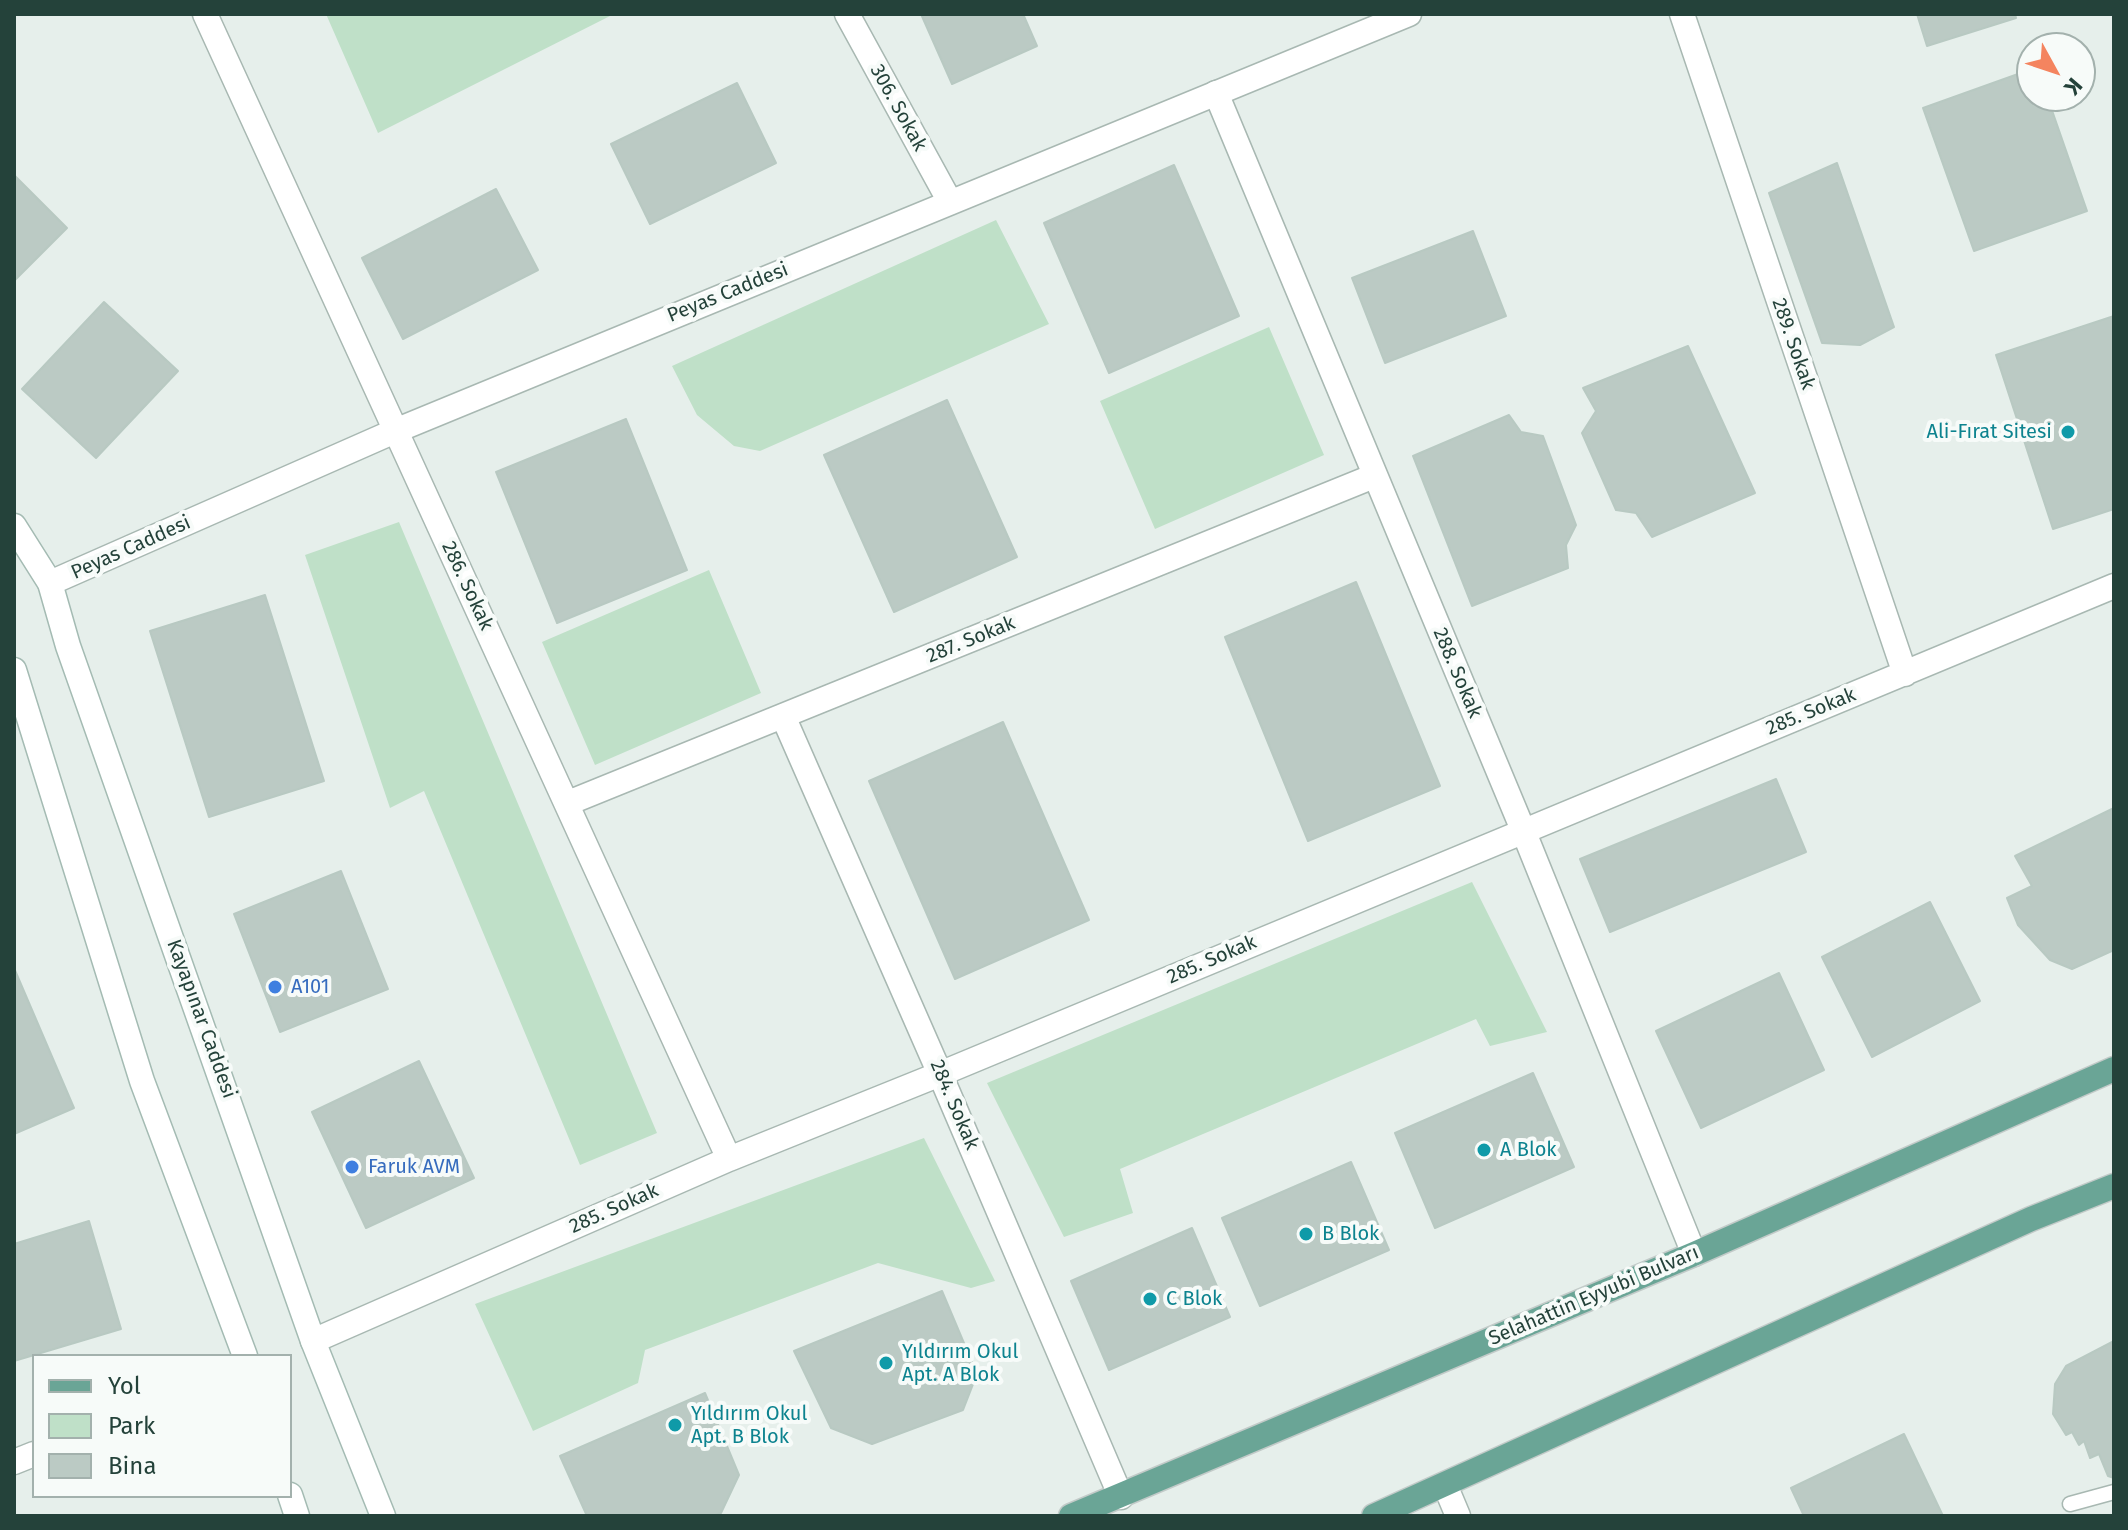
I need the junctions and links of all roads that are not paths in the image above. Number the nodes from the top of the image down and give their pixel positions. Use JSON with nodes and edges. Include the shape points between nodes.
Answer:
{"nodes":[{"id":1,"x":205,"y":14,"type":"edge"},
{"id":2,"x":847,"y":14,"type":"edge"},
{"id":3,"x":1409,"y":14,"type":"edge"},
{"id":4,"x":1682,"y":14,"type":"edge"},
{"id":5,"x":1216,"y":93,"type":"junction"},
{"id":6,"x":950,"y":202,"type":"junction"},
{"id":7,"x":395,"y":431,"type":"junction"},
{"id":8,"x":1374,"y":476,"type":"junction"},
{"id":9,"x":14,"y":526,"type":"edge"},
{"id":10,"x":50,"y":583,"type":"junction"},
{"id":11,"x":2114,"y":586,"type":"edge"},
{"id":12,"x":14,"y":670,"type":"edge"},
{"id":13,"x":1905,"y":674,"type":"junction"},
{"id":14,"x":783,"y":716,"type":"junction"},
{"id":15,"x":568,"y":803,"type":"junction"},
{"id":16,"x":1523,"y":830,"type":"junction"},
{"id":17,"x":2114,"y":1069,"type":"edge"},
{"id":18,"x":940,"y":1074,"type":"junction"},
{"id":19,"x":729,"y":1159,"type":"junction"},
{"id":20,"x":2114,"y":1186,"type":"edge"},
{"id":21,"x":1694,"y":1254,"type":"junction"},
{"id":22,"x":313,"y":1341,"type":"junction"},
{"id":23,"x":244,"y":1354,"type":"edge"},
{"id":24,"x":1445,"y":1485,"type":"junction"},
{"id":25,"x":2114,"y":1492,"type":"edge"},
{"id":26,"x":1121,"y":1497,"type":"junction"},
{"id":27,"x":2070,"y":1504,"type":"dead end"},
{"id":28,"x":383,"y":1516,"type":"edge"},
{"id":29,"x":1071,"y":1516,"type":"edge"},
{"id":30,"x":1374,"y":1516,"type":"edge"},
{"id":31,"x":1458,"y":1516,"type":"edge"}],
"edges":[{"from":1,"to":7,"type":"street","name":"286. Sokak"},
{"from":2,"to":6,"type":"street","name":"306. Sokak"},
{"from":3,"to":5,"type":"street","name":"Peyas Caddesi"},
{"from":4,"to":13,"type":"street","name":"289. Sokak"},
{"from":5,"to":6,"type":"street","name":"Peyas Caddesi"},
{"from":5,"to":8,"type":"street","name":"288. Sokak"},
{"from":6,"to":7,"type":"street","name":"Peyas Caddesi"},
{"from":7,"to":10,"type":"street","name":"Peyas Caddesi"},
{"from":7,"to":15,"type":"street","name":"286. Sokak"},
{"from":8,"to":14,"type":"street","name":"287. Sokak"},
{"from":8,"to":16,"type":"street","name":"288. Sokak"},
{"from":9,"to":10,"type":"street","name":"Kayapınar Caddesi"},
{"from":10,"to":22,"type":"street","name":"Kayapınar Caddesi"},
{"from":11,"to":13,"type":"street","name":"285. Sokak"},
{"from":12,"to":23,"type":"street","via":[[142,1081]]},
{"from":13,"to":16,"type":"street","name":"285. Sokak"},
{"from":14,"to":15,"type":"street","name":"287. Sokak"},
{"from":14,"to":18,"type":"street","name":"284. Sokak"},
{"from":15,"to":19,"type":"street","name":"286. Sokak"},
{"from":16,"to":18,"type":"street","name":"285. Sokak"},
{"from":16,"to":21,"type":"street","name":"288. Sokak"},
{"from":17,"to":21,"type":"main road","name":"Selahattin Eyyubi Bulvarı"},
{"from":18,"to":19,"type":"street","name":"285. Sokak"},
{"from":18,"to":26,"type":"street","name":"284. Sokak"},
{"from":19,"to":22,"type":"street","name":"285. Sokak"},
{"from":20,"to":24,"type":"main road"},
{"from":21,"to":26,"type":"main road","name":"Selahattin Eyyubi Bulvarı"},
{"from":22,"to":28,"type":"street","name":"Kayapınar Caddesi"},
{"from":24,"to":30,"type":"main road"},
{"from":24,"to":31,"type":"street"},
{"from":25,"to":27,"type":"lane"},
{"from":26,"to":29,"type":"main road","name":"Selahattin Eyyubi Bulvarı"}]}
